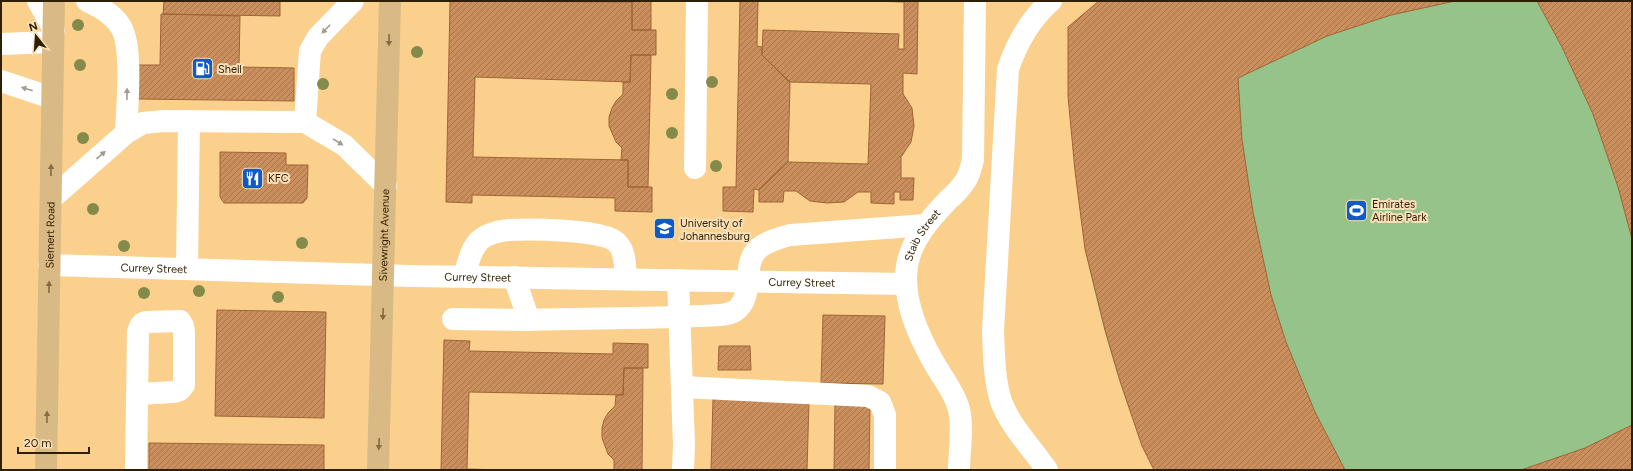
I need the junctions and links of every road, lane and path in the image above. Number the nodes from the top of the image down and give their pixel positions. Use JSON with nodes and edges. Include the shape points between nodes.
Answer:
{"nodes":[{"id":1,"x":38,"y":1,"type":"edge"},
{"id":2,"x":54,"y":1,"type":"edge"},
{"id":3,"x":88,"y":1,"type":"edge"},
{"id":4,"x":353,"y":1,"type":"edge"},
{"id":5,"x":390,"y":1,"type":"edge"},
{"id":6,"x":697,"y":1,"type":"edge"},
{"id":7,"x":975,"y":1,"type":"edge"},
{"id":8,"x":1051,"y":1,"type":"edge"},
{"id":9,"x":53,"y":36,"type":"junction"},
{"id":10,"x":1,"y":44,"type":"edge"},
{"id":11,"x":1,"y":81,"type":"edge"},
{"id":12,"x":52,"y":98,"type":"junction"},
{"id":13,"x":189,"y":121,"type":"junction"},
{"id":14,"x":305,"y":122,"type":"junction"},
{"id":15,"x":126,"y":133,"type":"junction"},
{"id":16,"x":695,"y":168,"type":"dead end"},
{"id":17,"x":386,"y":186,"type":"junction"},
{"id":18,"x":51,"y":199,"type":"junction"},
{"id":19,"x":926,"y":225,"type":"junction"},
{"id":20,"x":49,"y":265,"type":"junction"},
{"id":21,"x":187,"y":269,"type":"junction"},
{"id":22,"x":384,"y":275,"type":"junction"},
{"id":23,"x":464,"y":276,"type":"junction"},
{"id":24,"x":514,"y":277,"type":"junction"},
{"id":25,"x":626,"y":279,"type":"junction"},
{"id":26,"x":678,"y":280,"type":"junction"},
{"id":27,"x":747,"y":281,"type":"junction"},
{"id":28,"x":906,"y":284,"type":"junction"},
{"id":29,"x":679,"y":317,"type":"junction"},
{"id":30,"x":453,"y":319,"type":"dead end"},
{"id":31,"x":529,"y":320,"type":"junction"},
{"id":32,"x":682,"y":387,"type":"junction"},
{"id":33,"x":138,"y":394,"type":"dead end"},
{"id":34,"x":46,"y":470,"type":"edge"},
{"id":35,"x":136,"y":470,"type":"edge"},
{"id":36,"x":378,"y":470,"type":"edge"},
{"id":37,"x":683,"y":470,"type":"edge"},
{"id":38,"x":885,"y":470,"type":"edge"},
{"id":39,"x":959,"y":470,"type":"edge"},
{"id":40,"x":1047,"y":470,"type":"edge"}],
"edges":[{"from":1,"to":9,"type":"street"},
{"from":2,"to":9,"type":"main road","name":"Siemert Road"},
{"from":15,"to":3,"type":"street","one_way":true,"via":[[126,39],[120,26],[107,11]]},
{"from":4,"to":14,"type":"street","one_way":true,"via":[[318,37],[310,51]]},
{"from":5,"to":17,"type":"main road","name":"Sivewright Avenue","one_way":true},
{"from":6,"to":16,"type":"street"},
{"from":7,"to":19,"type":"street","name":"Staib Street","via":[[973,160],[967,179]]},
{"from":8,"to":40,"type":"street","via":[[1025,30],[1008,69],[993,331],[995,369],[1001,400],[1019,432]]},
{"from":9,"to":10,"type":"street"},
{"from":9,"to":12,"type":"main road","name":"Siemert Road"},
{"from":12,"to":11,"type":"street","one_way":true},
{"from":18,"to":12,"type":"main road","name":"Siemert Road","one_way":true},
{"from":13,"to":14,"type":"street"},
{"from":13,"to":15,"type":"street","via":[[143,123]]},
{"from":13,"to":21,"type":"street"},
{"from":14,"to":17,"type":"street","one_way":true,"via":[[344,146]]},
{"from":18,"to":15,"type":"street","one_way":true},
{"from":17,"to":22,"type":"main road","name":"Sivewright Avenue"},
{"from":18,"to":20,"type":"main road","name":"Siemert Road"},
{"from":19,"to":27,"type":"street","via":[[778,238],[759,248],[754,254]]},
{"from":19,"to":28,"type":"street","name":"Staib Street","via":[[914,243]]},
{"from":20,"to":21,"type":"street","name":"Currey Street"},
{"from":34,"to":20,"type":"main road","name":"Siemert Road","one_way":true},
{"from":21,"to":22,"type":"street","name":"Currey Street"},
{"from":22,"to":23,"type":"street","name":"Currey Street"},
{"from":22,"to":36,"type":"main road","name":"Sivewright Avenue","one_way":true},
{"from":23,"to":24,"type":"street","name":"Currey Street"},
{"from":23,"to":25,"type":"street","via":[[472,251],[480,241],[491,234],[507,230],[579,231],[602,235],[616,241],[623,255]]},
{"from":24,"to":25,"type":"street","name":"Currey Street"},
{"from":24,"to":31,"type":"street"},
{"from":25,"to":26,"type":"street","name":"Currey Street"},
{"from":26,"to":27,"type":"street","name":"Currey Street"},
{"from":26,"to":29,"type":"street"},
{"from":27,"to":28,"type":"street","name":"Currey Street"},
{"from":27,"to":29,"type":"street","via":[[746,296],[734,312]]},
{"from":28,"to":39,"type":"street","name":"Staib Street","via":[[910,307],[918,329],[958,406]]},
{"from":29,"to":31,"type":"street"},
{"from":29,"to":32,"type":"street"},
{"from":30,"to":31,"type":"street"},
{"from":32,"to":37,"type":"street"},
{"from":32,"to":38,"type":"street","via":[[868,396],[880,402],[885,415]]},
{"from":33,"to":35,"type":"street"}]}
